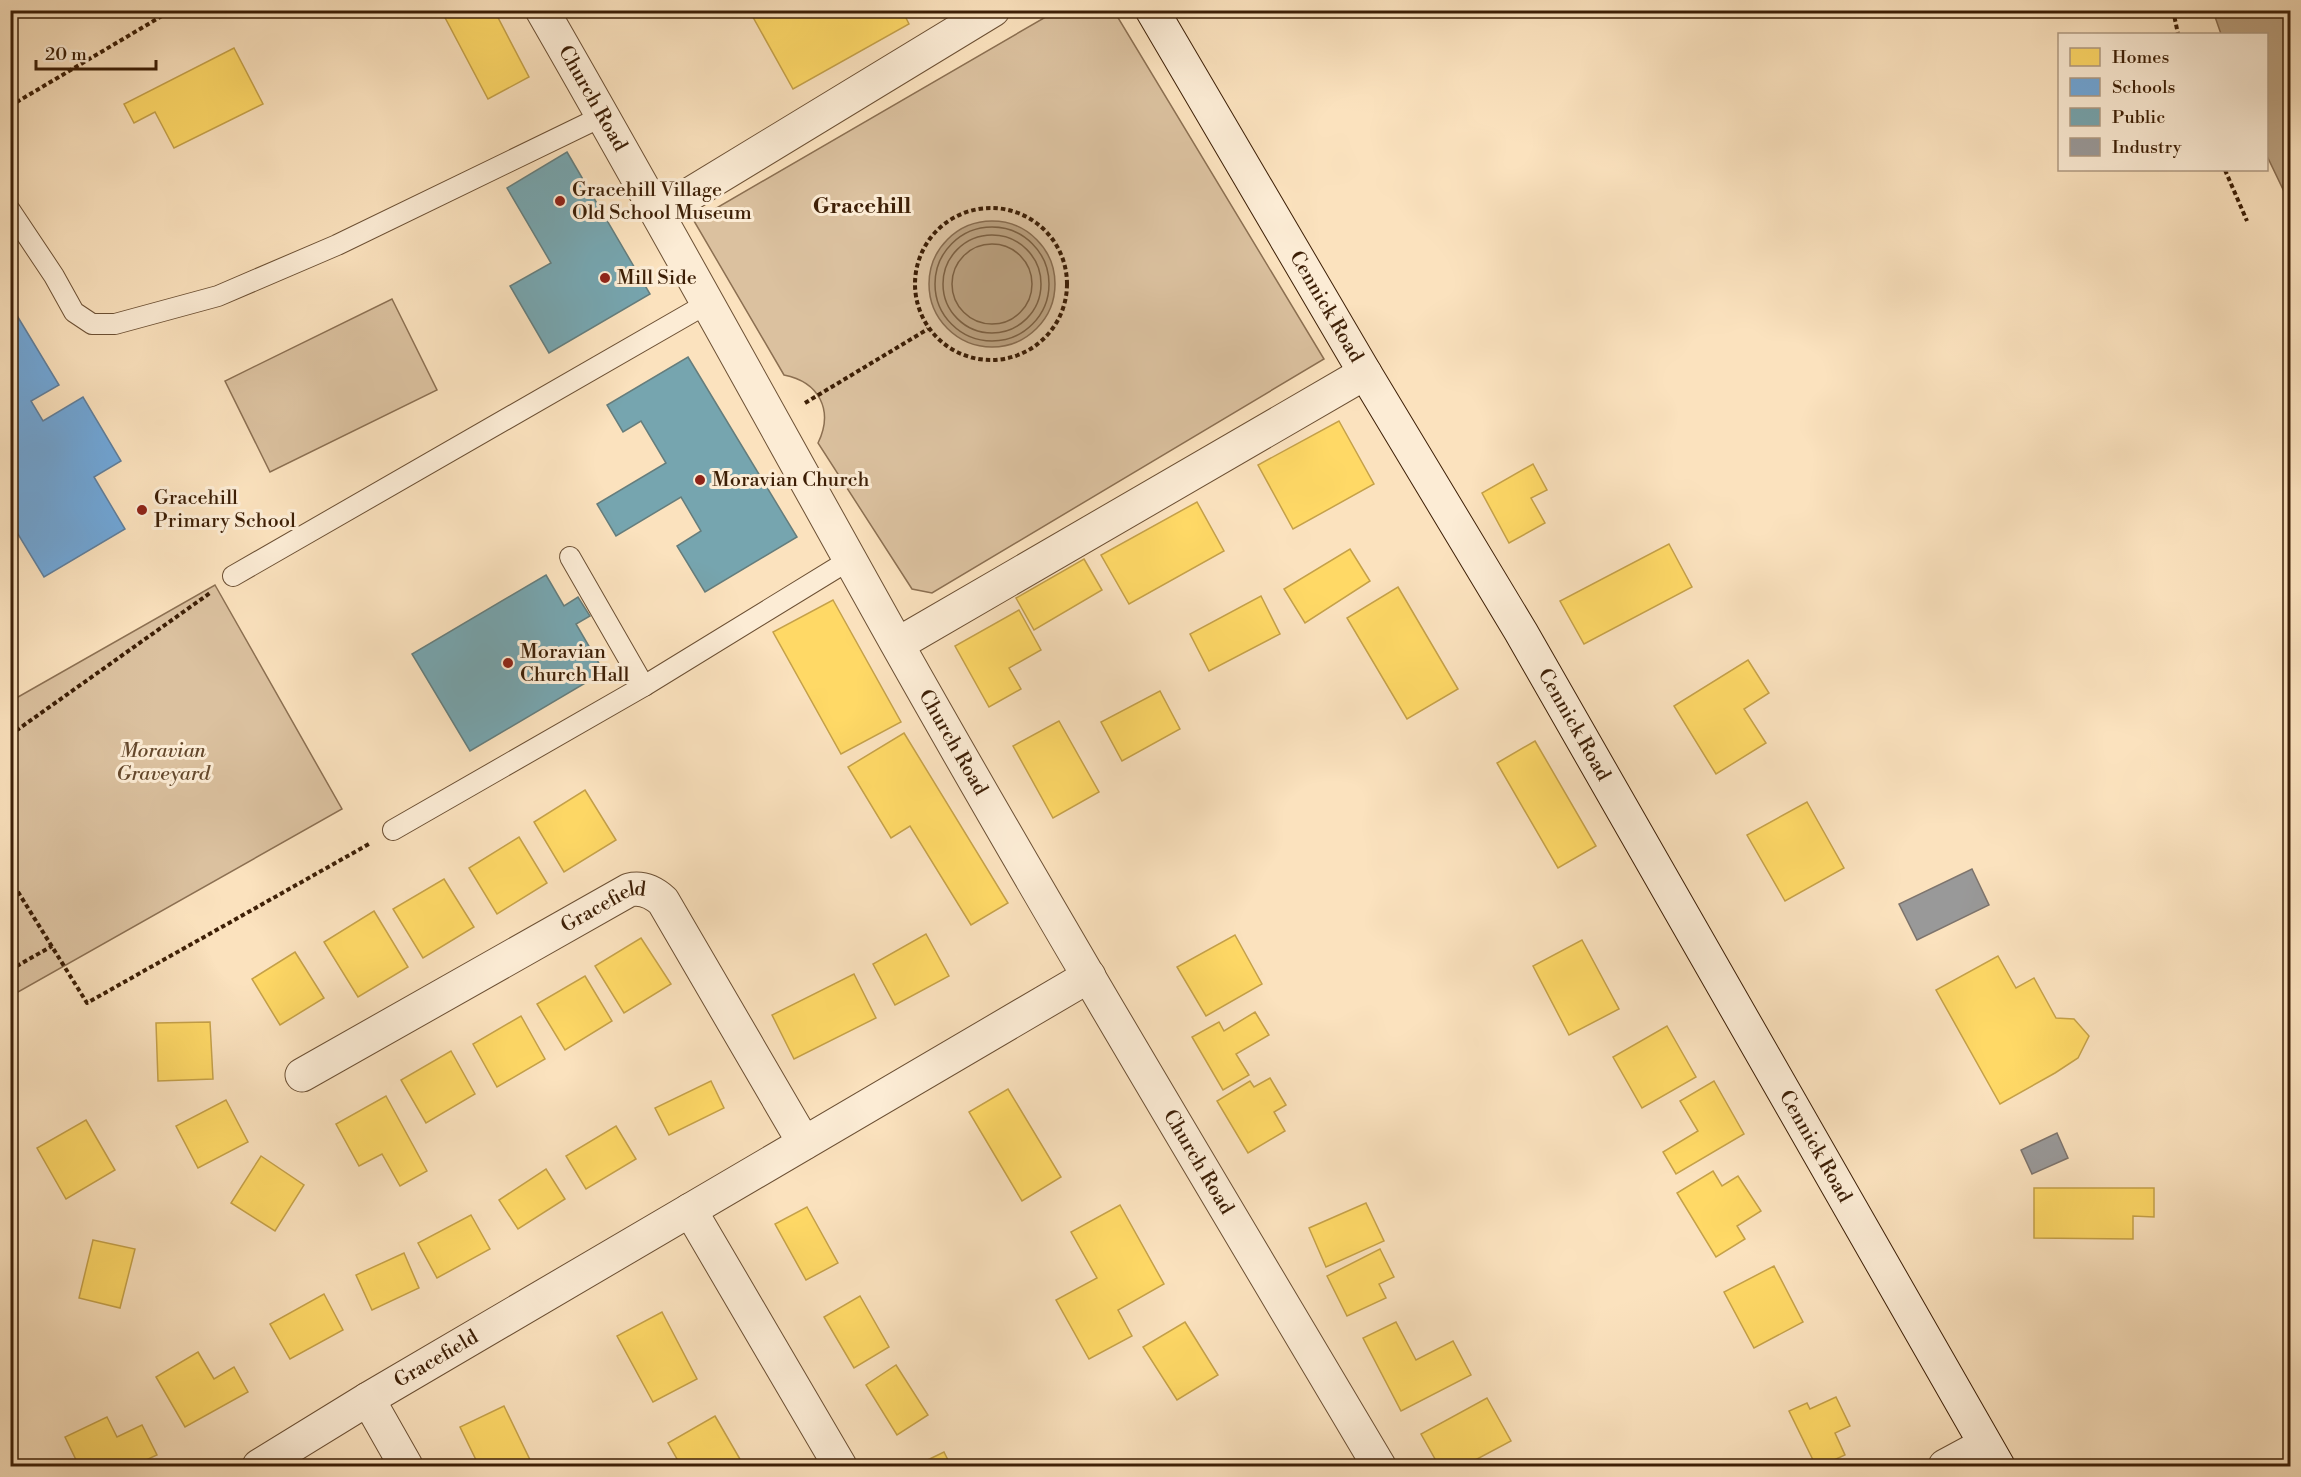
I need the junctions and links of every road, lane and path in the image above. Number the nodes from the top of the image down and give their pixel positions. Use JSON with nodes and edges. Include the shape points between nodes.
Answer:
{"nodes":[{"id":1,"x":172,"y":10,"type":"edge"},
{"id":2,"x":542,"y":10,"type":"edge"},
{"id":3,"x":993,"y":10,"type":"edge"},
{"id":4,"x":1152,"y":10,"type":"edge"},
{"id":5,"x":2173,"y":10,"type":"edge"},
{"id":6,"x":2178,"y":33,"type":"edge"},
{"id":7,"x":10,"y":106,"type":"edge"},
{"id":8,"x":603,"y":116,"type":"junction"},
{"id":9,"x":2225,"y":171,"type":"edge"},
{"id":10,"x":10,"y":210,"type":"edge"},
{"id":11,"x":659,"y":213,"type":"junction"},
{"id":12,"x":2247,"y":221,"type":"dead end"},
{"id":13,"x":708,"y":303,"type":"junction"},
{"id":14,"x":928,"y":329,"type":"junction"},
{"id":15,"x":1365,"y":373,"type":"junction"},
{"id":16,"x":773,"y":422,"type":"junction"},
{"id":17,"x":570,"y":557,"type":"dead end"},
{"id":18,"x":851,"y":559,"type":"junction"},
{"id":19,"x":233,"y":576,"type":"joint"},
{"id":20,"x":898,"y":644,"type":"junction"},
{"id":21,"x":645,"y":686,"type":"junction"},
{"id":22,"x":10,"y":735,"type":"edge"},
{"id":23,"x":393,"y":830,"type":"joint"},
{"id":24,"x":10,"y":879,"type":"edge"},
{"id":25,"x":52,"y":946,"type":"junction"},
{"id":26,"x":10,"y":970,"type":"edge"},
{"id":27,"x":1089,"y":976,"type":"junction"},
{"id":28,"x":302,"y":1075,"type":"dead end"},
{"id":29,"x":804,"y":1143,"type":"junction"},
{"id":30,"x":690,"y":1210,"type":"junction"},
{"id":31,"x":368,"y":1399,"type":"junction"},
{"id":32,"x":1991,"y":1456,"type":"edge"},
{"id":33,"x":259,"y":1467,"type":"edge"},
{"id":34,"x":406,"y":1467,"type":"edge"},
{"id":35,"x":840,"y":1467,"type":"edge"},
{"id":36,"x":1379,"y":1467,"type":"edge"},
{"id":37,"x":1945,"y":1467,"type":"edge"}],
"edges":[{"from":1,"to":7,"type":"path"},
{"from":2,"to":8,"type":"street","name":"Church Road"},
{"from":3,"to":11,"type":"street"},
{"from":4,"to":15,"type":"street","name":"Cennick Road"},
{"from":5,"to":6,"type":"path"},
{"from":8,"to":10,"type":"lane","via":[[337,245],[218,296],[116,324],[92,324],[74,312]]},
{"from":8,"to":11,"type":"street","name":"Church Road"},
{"from":9,"to":12,"type":"path"},
{"from":11,"to":13,"type":"street","name":"Church Road"},
{"from":13,"to":16,"type":"street","name":"Church Road"},
{"from":13,"to":19,"type":"lane"},
{"from":14,"to":14,"type":"path","via":[[948,349],[974,360],[1003,361],[1030,351],[1052,332],[1065,308],[1068,280],[1061,252],[1045,229],[1021,213],[993,207],[965,211],[940,225],[922,248],[914,275],[916,303]]},
{"from":14,"to":16,"type":"path"},
{"from":15,"to":20,"type":"street"},
{"from":15,"to":32,"type":"street","name":"Cennick Road","via":[[1551,684]]},
{"from":16,"to":18,"type":"street","name":"Church Road"},
{"from":17,"to":21,"type":"lane"},
{"from":18,"to":20,"type":"street","name":"Church Road"},
{"from":18,"to":21,"type":"lane"},
{"from":19,"to":22,"type":"path"},
{"from":20,"to":27,"type":"street","name":"Church Road"},
{"from":21,"to":23,"type":"lane"},
{"from":23,"to":25,"type":"path","via":[[87,1003]]},
{"from":24,"to":25,"type":"path"},
{"from":25,"to":26,"type":"path"},
{"from":27,"to":29,"type":"street","name":"Gracefield"},
{"from":27,"to":36,"type":"street","name":"Church Road"},
{"from":28,"to":29,"type":"street","name":"Gracefield","via":[[629,890],[640,889],[663,901]]},
{"from":29,"to":30,"type":"street","name":"Gracefield"},
{"from":30,"to":31,"type":"street","name":"Gracefield"},
{"from":30,"to":35,"type":"street"},
{"from":31,"to":33,"type":"street","name":"Gracefield"},
{"from":31,"to":34,"type":"street"},
{"from":32,"to":37,"type":"street"}]}
